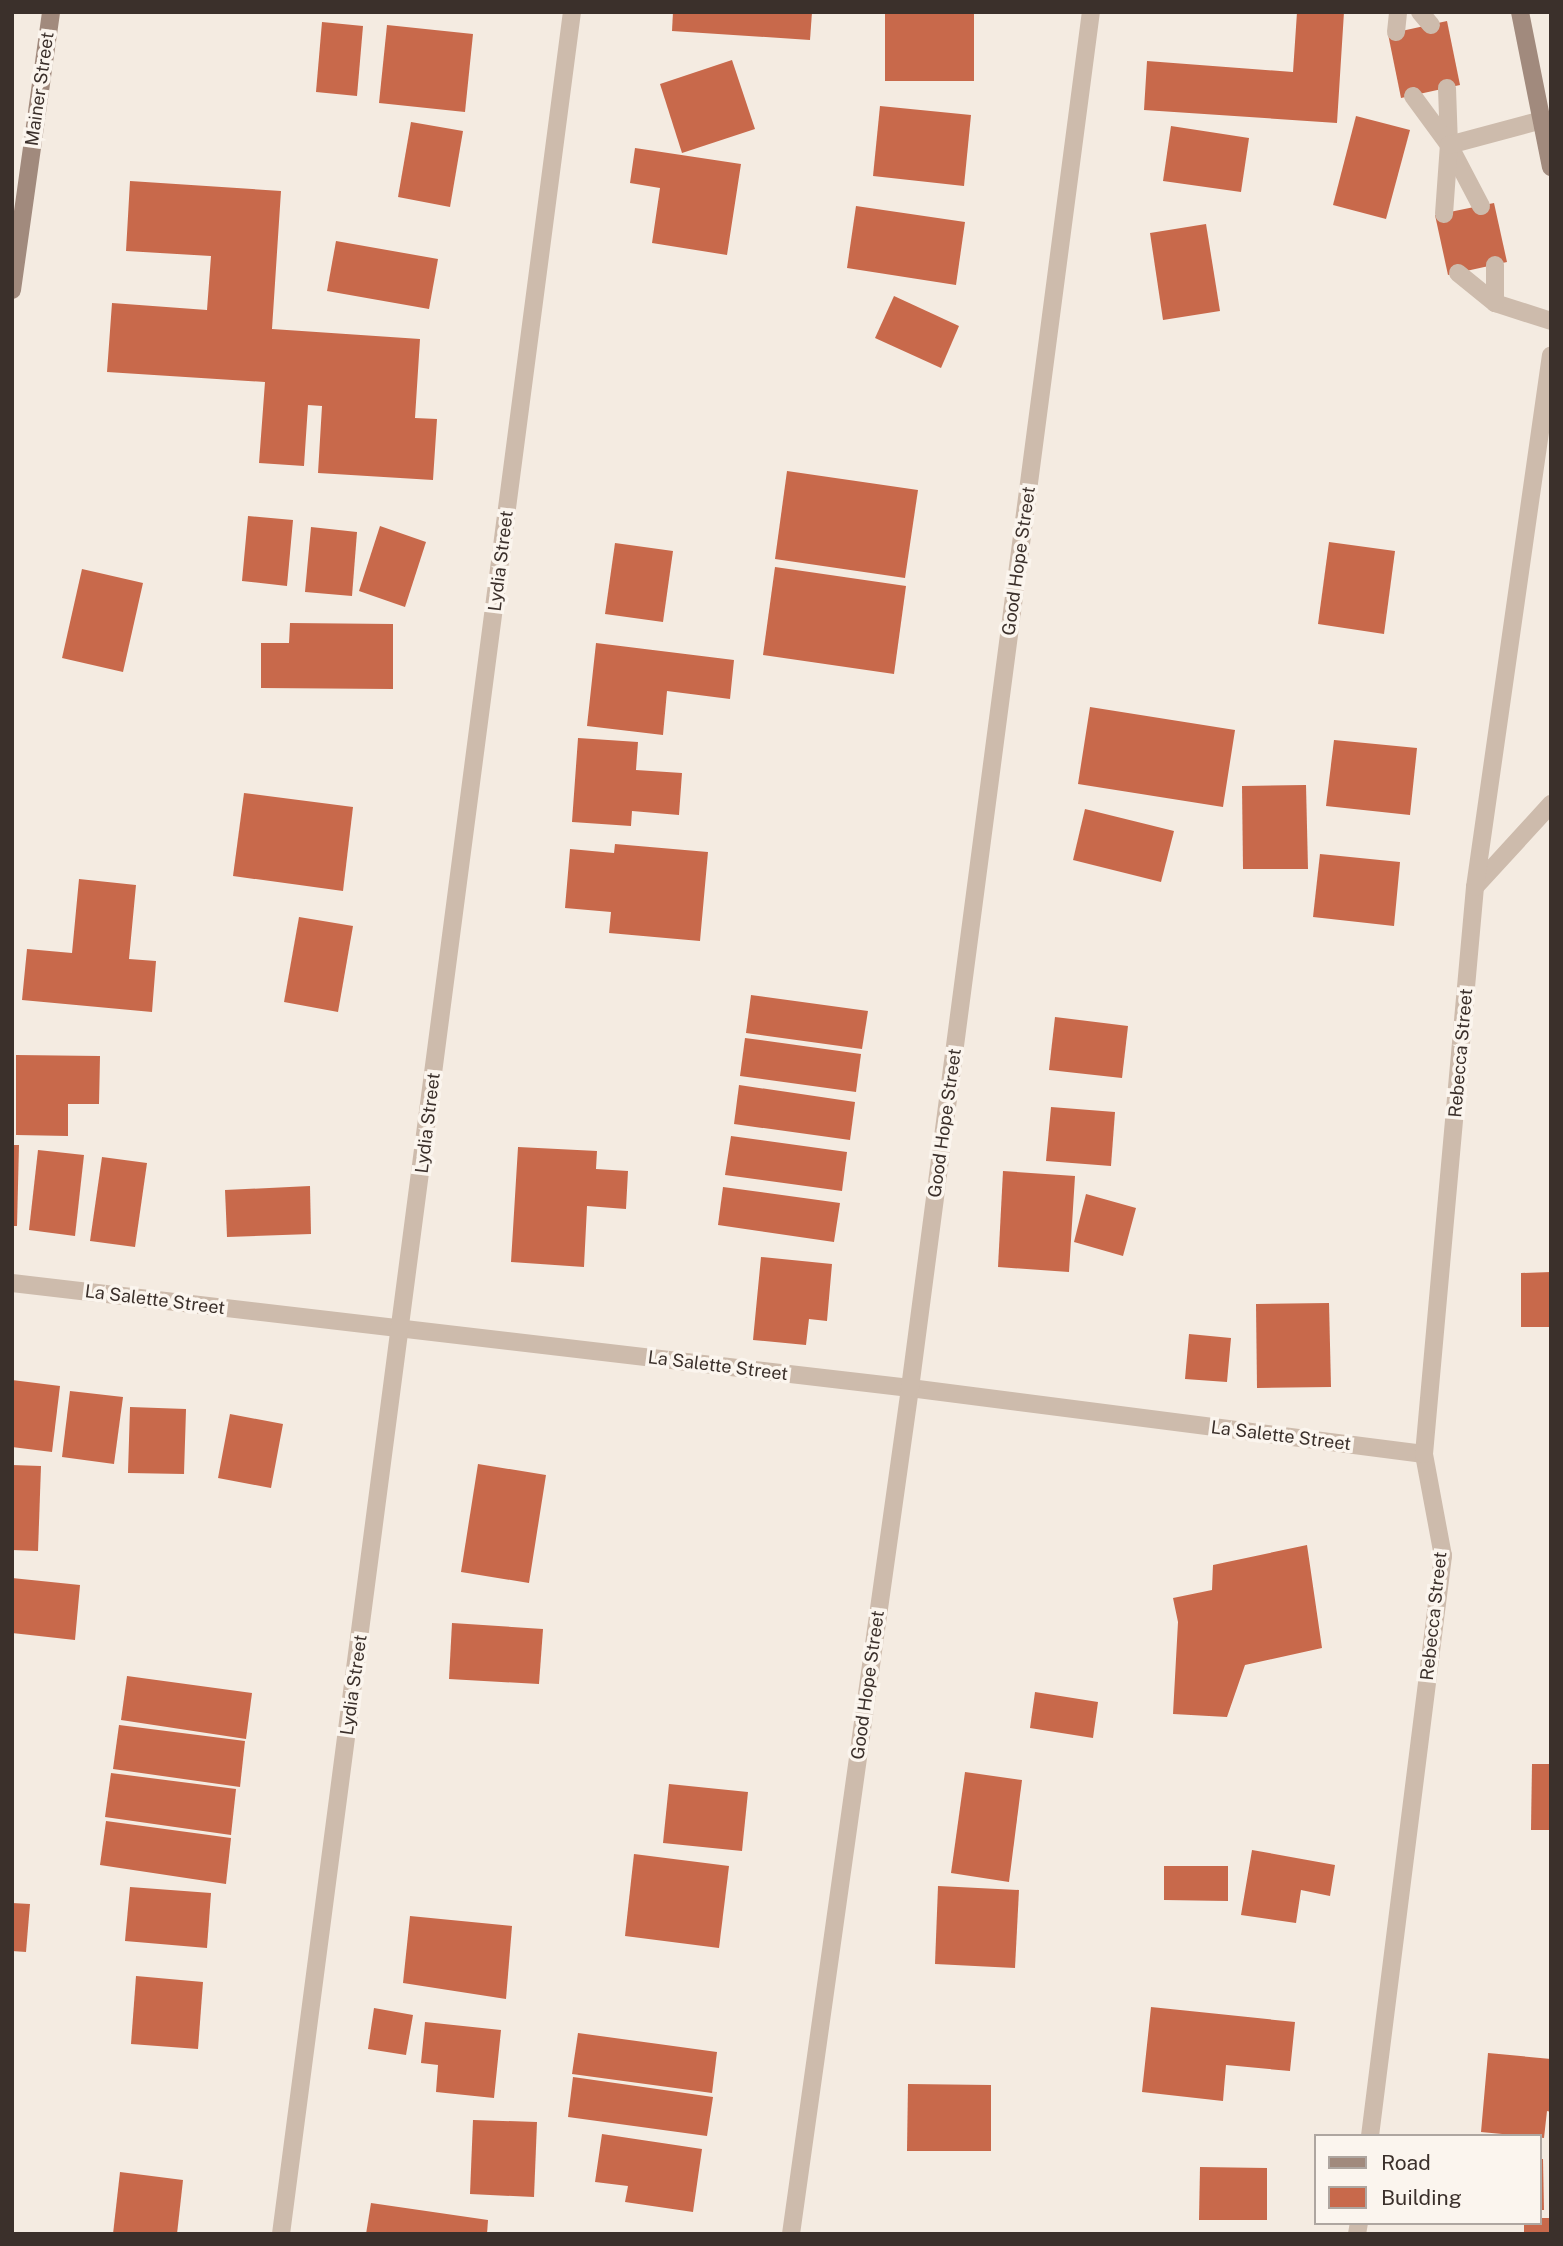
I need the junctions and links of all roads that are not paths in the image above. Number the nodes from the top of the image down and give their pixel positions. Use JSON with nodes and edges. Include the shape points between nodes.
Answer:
{"nodes":[{"id":1,"x":51,"y":12,"type":"edge"},
{"id":2,"x":572,"y":12,"type":"edge"},
{"id":3,"x":1091,"y":12,"type":"edge"},
{"id":4,"x":1398,"y":12,"type":"edge"},
{"id":5,"x":1520,"y":12,"type":"edge"},
{"id":6,"x":1395,"y":32,"type":"dead end"},
{"id":7,"x":1447,"y":88,"type":"dead end"},
{"id":8,"x":1413,"y":96,"type":"dead end"},
{"id":9,"x":1542,"y":120,"type":"junction"},
{"id":10,"x":1449,"y":145,"type":"junction"},
{"id":11,"x":1551,"y":167,"type":"edge"},
{"id":12,"x":1481,"y":206,"type":"dead end"},
{"id":13,"x":1444,"y":214,"type":"dead end"},
{"id":14,"x":1496,"y":265,"type":"dead end"},
{"id":15,"x":1458,"y":273,"type":"dead end"},
{"id":16,"x":12,"y":290,"type":"edge"},
{"id":17,"x":1495,"y":303,"type":"junction"},
{"id":18,"x":1551,"y":321,"type":"edge"},
{"id":19,"x":1551,"y":355,"type":"edge"},
{"id":20,"x":1551,"y":804,"type":"edge"},
{"id":21,"x":1475,"y":887,"type":"junction"},
{"id":22,"x":12,"y":1283,"type":"edge"},
{"id":23,"x":402,"y":1330,"type":"junction"},
{"id":24,"x":910,"y":1388,"type":"junction"},
{"id":25,"x":1424,"y":1454,"type":"junction"},
{"id":26,"x":1370,"y":2134,"type":"edge"},
{"id":27,"x":281,"y":2234,"type":"edge"},
{"id":28,"x":791,"y":2234,"type":"edge"}],
"edges":[{"from":1,"to":16,"type":"street","name":"Mainer Street"},
{"from":2,"to":23,"type":"street","name":"Lydia Street"},
{"from":3,"to":24,"type":"street","name":"Good Hope Street"},
{"from":4,"to":6,"type":"street"},
{"from":5,"to":9,"type":"street"},
{"from":7,"to":10,"type":"street"},
{"from":8,"to":10,"type":"street"},
{"from":9,"to":10,"type":"street"},
{"from":9,"to":11,"type":"street"},
{"from":10,"to":12,"type":"street"},
{"from":10,"to":13,"type":"street"},
{"from":14,"to":17,"type":"street"},
{"from":15,"to":17,"type":"street"},
{"from":17,"to":18,"type":"street"},
{"from":19,"to":21,"type":"street","name":"Rebecca Street"},
{"from":20,"to":21,"type":"street"},
{"from":21,"to":25,"type":"street","name":"Rebecca Street"},
{"from":22,"to":23,"type":"street","name":"La Salette Street"},
{"from":23,"to":24,"type":"street","name":"La Salette Street"},
{"from":23,"to":27,"type":"street","name":"Lydia Street"},
{"from":24,"to":25,"type":"street","name":"La Salette Street"},
{"from":24,"to":28,"type":"street","name":"Good Hope Street"},
{"from":25,"to":26,"type":"street","name":"Rebecca Street","via":[[1443,1556]]}]}
